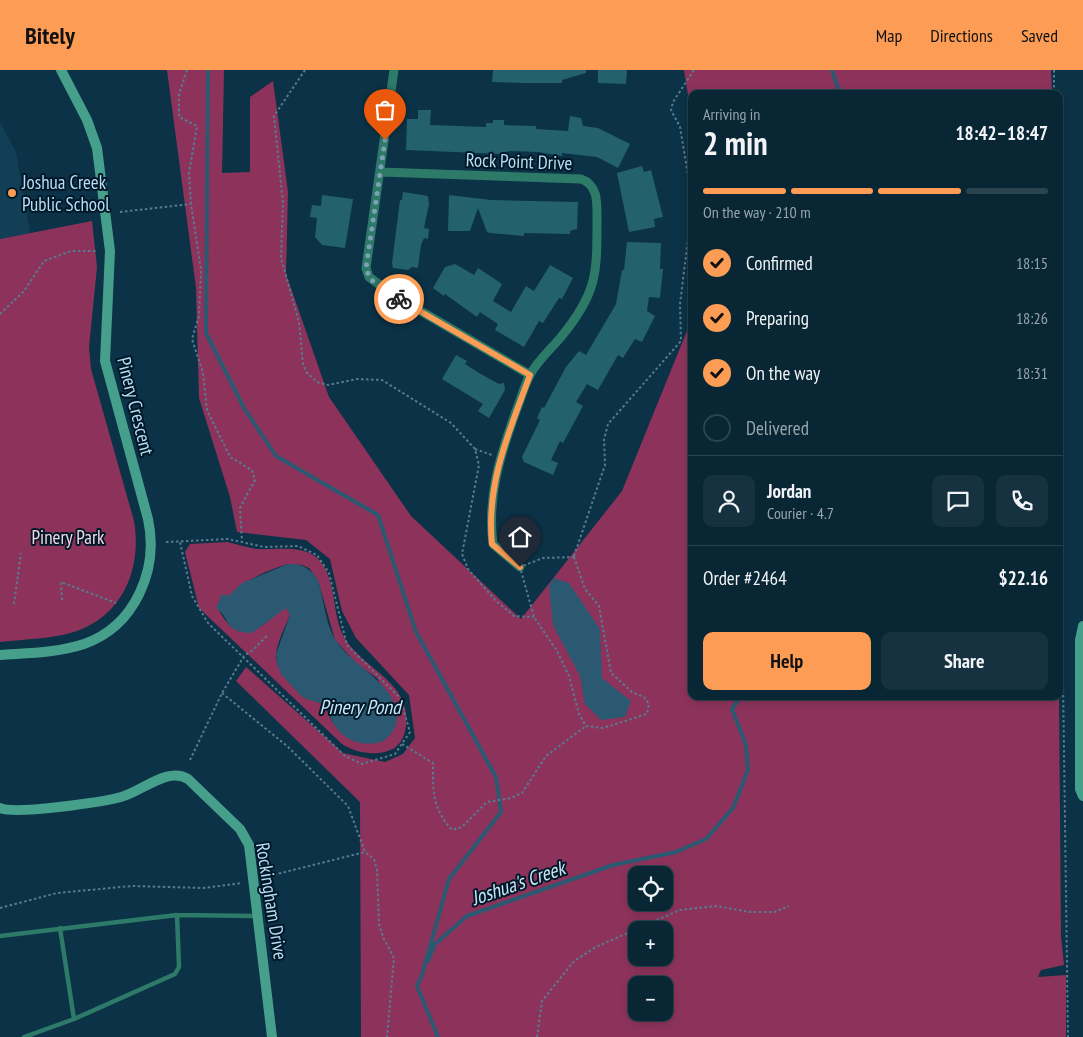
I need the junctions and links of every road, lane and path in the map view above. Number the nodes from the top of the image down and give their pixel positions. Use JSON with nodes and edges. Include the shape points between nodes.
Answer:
{"nodes":[{"id":1,"x":61,"y":70,"type":"edge"},
{"id":2,"x":187,"y":70,"type":"edge"},
{"id":3,"x":305,"y":70,"type":"edge"},
{"id":4,"x":394,"y":70,"type":"edge"},
{"id":5,"x":694,"y":70,"type":"edge"},
{"id":6,"x":1054,"y":70,"type":"edge"},
{"id":7,"x":1054,"y":90,"type":"edge"},
{"id":8,"x":380,"y":172,"type":"junction"},
{"id":9,"x":688,"y":175,"type":"edge"},
{"id":10,"x":190,"y":204,"type":"junction"},
{"id":11,"x":120,"y":212,"type":"dead end"},
{"id":12,"x":688,"y":239,"type":"edge"},
{"id":13,"x":98,"y":251,"type":"dead end"},
{"id":14,"x":0,"y":314,"type":"edge"},
{"id":15,"x":530,"y":375,"type":"junction"},
{"id":16,"x":475,"y":449,"type":"junction"},
{"id":17,"x":492,"y":454,"type":"dead end"},
{"id":18,"x":166,"y":542,"type":"dead end"},
{"id":19,"x":180,"y":542,"type":"junction"},
{"id":20,"x":242,"y":542,"type":"junction"},
{"id":21,"x":21,"y":553,"type":"dead end"},
{"id":22,"x":574,"y":557,"type":"junction"},
{"id":23,"x":520,"y":567,"type":"junction"},
{"id":24,"x":62,"y":600,"type":"dead end"},
{"id":25,"x":116,"y":603,"type":"dead end"},
{"id":26,"x":14,"y":604,"type":"dead end"},
{"id":27,"x":534,"y":617,"type":"junction"},
{"id":28,"x":1083,"y":626,"type":"edge"},
{"id":29,"x":267,"y":636,"type":"dead end"},
{"id":30,"x":0,"y":655,"type":"edge"},
{"id":31,"x":244,"y":656,"type":"junction"},
{"id":32,"x":1063,"y":680,"type":"edge"},
{"id":33,"x":222,"y":692,"type":"junction"},
{"id":34,"x":586,"y":726,"type":"junction"},
{"id":35,"x":402,"y":744,"type":"junction"},
{"id":36,"x":190,"y":760,"type":"dead end"},
{"id":37,"x":1083,"y":796,"type":"edge"},
{"id":38,"x":0,"y":808,"type":"edge"},
{"id":39,"x":365,"y":852,"type":"junction"},
{"id":40,"x":269,"y":876,"type":"dead end"},
{"id":41,"x":242,"y":883,"type":"dead end"},
{"id":42,"x":789,"y":906,"type":"dead end"},
{"id":43,"x":0,"y":908,"type":"edge"},
{"id":44,"x":177,"y":915,"type":"junction"},
{"id":45,"x":259,"y":916,"type":"junction"},
{"id":46,"x":60,"y":928,"type":"junction"},
{"id":47,"x":0,"y":936,"type":"edge"},
{"id":48,"x":74,"y":1019,"type":"junction"},
{"id":49,"x":24,"y":1037,"type":"edge"},
{"id":50,"x":272,"y":1037,"type":"edge"},
{"id":51,"x":388,"y":1037,"type":"edge"},
{"id":52,"x":537,"y":1037,"type":"edge"},
{"id":53,"x":1068,"y":1037,"type":"edge"}],
"edges":[{"from":1,"to":30,"type":"street","name":"Pinery Crescent","via":[[87,120],[97,148],[110,250],[105,361],[148,519],[150,564],[134,604],[100,636],[63,649]]},
{"from":2,"to":10,"type":"path","via":[[179,94],[179,117],[197,126],[189,173]]},
{"from":3,"to":16,"type":"path","via":[[274,116],[283,203],[281,258],[299,322],[307,373],[317,382],[328,385],[357,379],[382,380],[451,423]]},
{"from":4,"to":8,"type":"street"},
{"from":5,"to":9,"type":"path","via":[[671,110],[680,127]]},
{"from":6,"to":7,"type":"path"},
{"from":8,"to":15,"type":"street","via":[[366,268],[369,277],[394,296]]},
{"from":8,"to":15,"type":"street","name":"Rock Point Drive","via":[[588,181],[595,191],[597,205],[597,260],[593,288],[579,314]]},
{"from":10,"to":11,"type":"path"},
{"from":10,"to":20,"type":"path","via":[[201,270],[199,316],[192,339],[203,373],[207,410],[230,457],[252,470],[255,480],[240,508]]},
{"from":12,"to":22,"type":"path","via":[[680,304],[681,341],[608,424],[604,440],[605,465]]},
{"from":13,"to":14,"type":"path","via":[[71,251],[44,261],[24,291]]},
{"from":15,"to":23,"type":"street","name":"Rock Point Drive","via":[[500,456],[490,518],[492,544]]},
{"from":16,"to":17,"type":"path"},
{"from":16,"to":27,"type":"path","via":[[479,465],[462,554],[468,569],[496,601],[514,616]]},
{"from":18,"to":19,"type":"path"},
{"from":19,"to":20,"type":"path","via":[[228,539]]},
{"from":19,"to":31,"type":"path","via":[[192,596],[208,622]]},
{"from":20,"to":35,"type":"path","via":[[264,547],[298,546],[317,555],[329,573],[347,645],[400,698],[410,732]]},
{"from":21,"to":26,"type":"path"},
{"from":22,"to":23,"type":"path","via":[[543,558]]},
{"from":22,"to":34,"type":"path","via":[[585,589],[599,606],[611,672],[649,704],[647,714],[603,728]]},
{"from":23,"to":27,"type":"path"},
{"from":24,"to":25,"type":"path","via":[[61,582]]},
{"from":27,"to":34,"type":"path","via":[[569,676],[579,714]]},
{"from":28,"to":37,"type":"street","via":[[1080,640],[1080,789]]},
{"from":29,"to":31,"type":"path"},
{"from":31,"to":33,"type":"path"},
{"from":31,"to":35,"type":"path","via":[[345,756],[362,764],[395,754]]},
{"from":32,"to":53,"type":"path"},
{"from":33,"to":36,"type":"path"},
{"from":33,"to":39,"type":"path","via":[[287,746],[348,806]]},
{"from":34,"to":35,"type":"path","via":[[546,756],[522,793],[487,802],[462,827],[452,830],[440,817],[434,796],[433,763]]},
{"from":38,"to":45,"type":"street","name":"Rockingham Drive","via":[[8,811],[119,798],[165,778],[182,775],[228,816],[246,837]]},
{"from":39,"to":40,"type":"path"},
{"from":39,"to":51,"type":"path","via":[[374,859],[379,924],[382,938],[394,958]]},
{"from":41,"to":43,"type":"path","via":[[204,888],[132,886],[57,893]]},
{"from":42,"to":52,"type":"path","via":[[774,912],[716,906],[680,910],[596,947],[574,961],[542,1001]]},
{"from":44,"to":45,"type":"lane"},
{"from":44,"to":46,"type":"lane"},
{"from":44,"to":48,"type":"lane","via":[[178,971],[171,977]]},
{"from":45,"to":50,"type":"street","name":"Rockingham Drive"},
{"from":46,"to":47,"type":"lane"},
{"from":46,"to":48,"type":"lane"},
{"from":48,"to":49,"type":"lane"}]}
